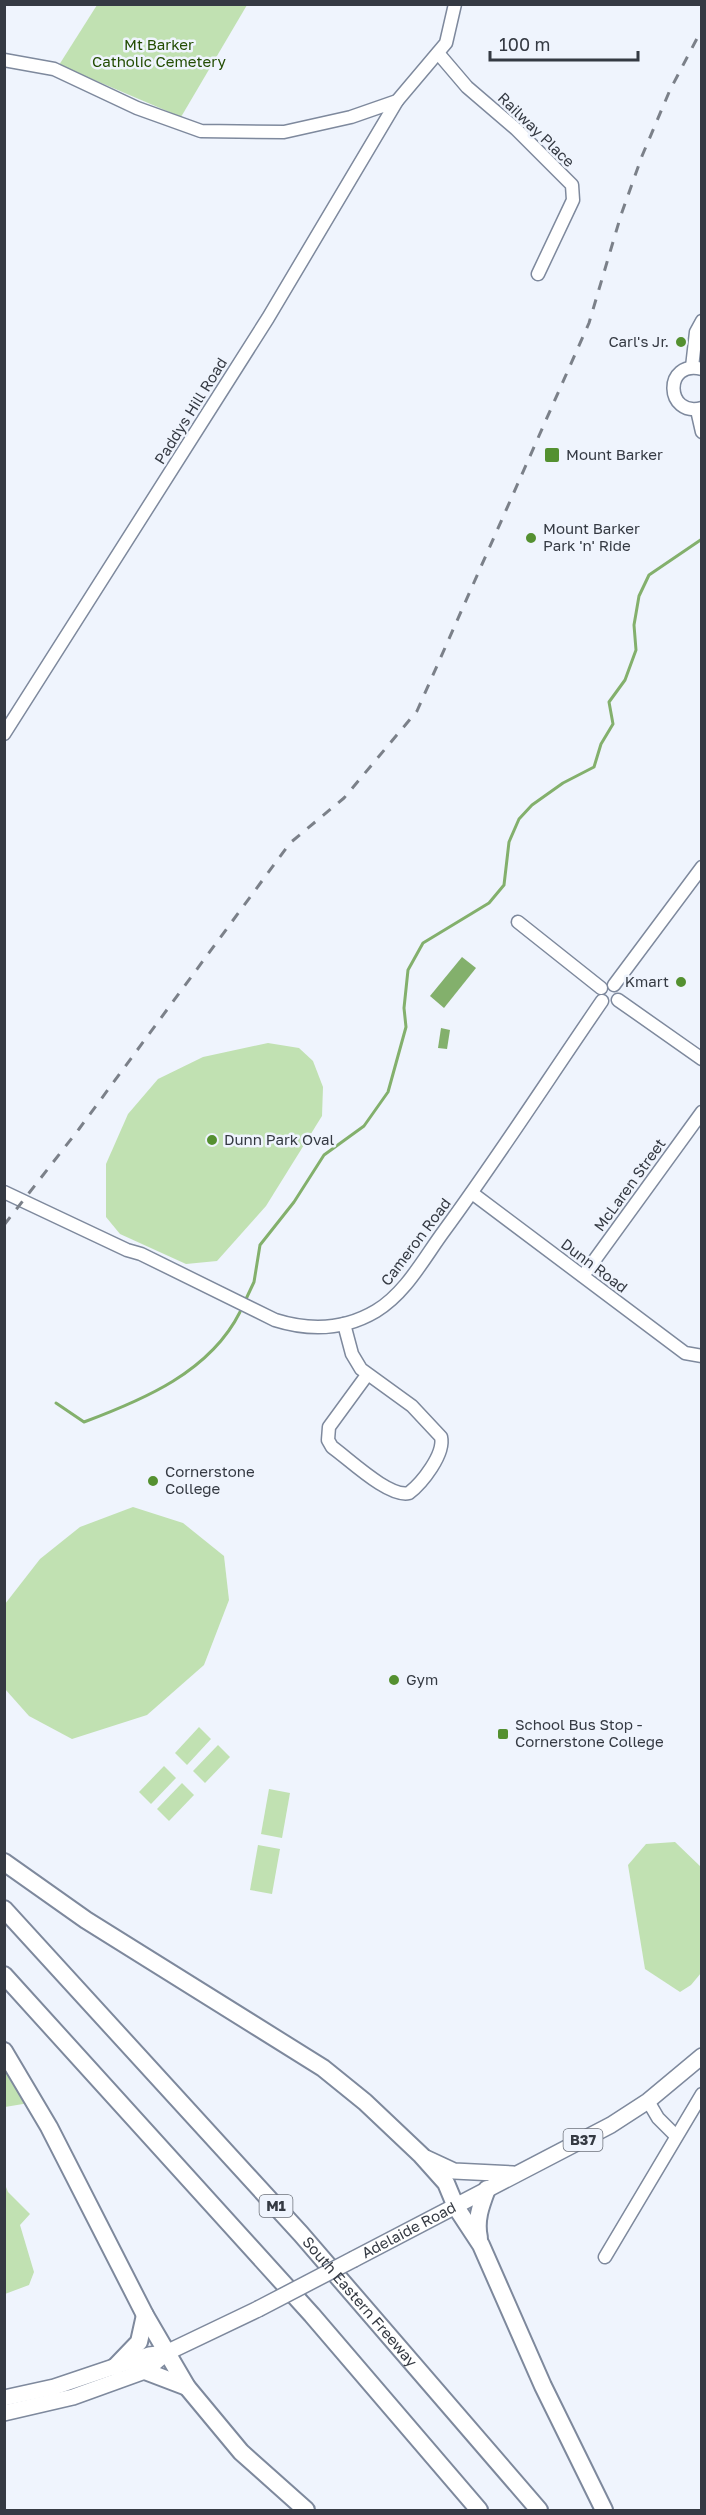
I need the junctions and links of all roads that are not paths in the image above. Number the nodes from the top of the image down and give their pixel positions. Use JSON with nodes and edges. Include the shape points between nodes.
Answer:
{"nodes":[{"id":1,"x":454,"y":4,"type":"edge"},
{"id":2,"x":438,"y":53,"type":"junction"},
{"id":3,"x":4,"y":60,"type":"edge"},
{"id":4,"x":397,"y":101,"type":"junction"},
{"id":5,"x":542,"y":266,"type":"dead end"},
{"id":6,"x":702,"y":321,"type":"edge"},
{"id":7,"x":697,"y":368,"type":"edge"},
{"id":8,"x":699,"y":409,"type":"edge"},
{"id":9,"x":702,"y":432,"type":"edge"},
{"id":10,"x":4,"y":734,"type":"edge"},
{"id":11,"x":702,"y":867,"type":"edge"},
{"id":12,"x":518,"y":922,"type":"dead end"},
{"id":13,"x":614,"y":985,"type":"junction"},
{"id":14,"x":601,"y":995,"type":"junction"},
{"id":15,"x":618,"y":1000,"type":"junction"},
{"id":16,"x":702,"y":1059,"type":"edge"},
{"id":17,"x":702,"y":1112,"type":"edge"},
{"id":18,"x":4,"y":1192,"type":"edge"},
{"id":19,"x":472,"y":1193,"type":"junction"},
{"id":20,"x":583,"y":1276,"type":"junction"},
{"id":21,"x":344,"y":1324,"type":"junction"},
{"id":22,"x":702,"y":1356,"type":"edge"},
{"id":23,"x":368,"y":1375,"type":"junction"},
{"id":24,"x":4,"y":1862,"type":"edge"},
{"id":25,"x":4,"y":1909,"type":"edge"},
{"id":26,"x":4,"y":1975,"type":"edge"},
{"id":27,"x":4,"y":2051,"type":"edge"},
{"id":28,"x":702,"y":2055,"type":"edge"},
{"id":29,"x":702,"y":2094,"type":"edge"},
{"id":30,"x":648,"y":2101,"type":"junction"},
{"id":31,"x":676,"y":2136,"type":"junction"},
{"id":32,"x":421,"y":2155,"type":"junction"},
{"id":33,"x":516,"y":2174,"type":"junction"},
{"id":34,"x":487,"y":2189,"type":"junction"},
{"id":35,"x":456,"y":2207,"type":"junction"},
{"id":36,"x":481,"y":2245,"type":"junction"},
{"id":37,"x":605,"y":2257,"type":"dead end"},
{"id":38,"x":145,"y":2315,"type":"junction"},
{"id":39,"x":166,"y":2353,"type":"junction"},
{"id":40,"x":115,"y":2367,"type":"junction"},
{"id":41,"x":145,"y":2370,"type":"junction"},
{"id":42,"x":187,"y":2387,"type":"junction"},
{"id":43,"x":4,"y":2398,"type":"edge"},
{"id":44,"x":4,"y":2413,"type":"edge"},
{"id":45,"x":306,"y":2511,"type":"edge"},
{"id":46,"x":479,"y":2511,"type":"edge"},
{"id":47,"x":539,"y":2511,"type":"edge"},
{"id":48,"x":604,"y":2511,"type":"edge"}],
"edges":[{"from":1,"to":2,"type":"street","name":"Paddys Hill Road","via":[[446,43]]},
{"from":2,"to":4,"type":"street","name":"Paddys Hill Road"},
{"from":2,"to":5,"type":"street","name":"Railway Place","via":[[467,87],[572,185],[573,200]]},
{"from":3,"to":4,"type":"street","via":[[54,69],[137,108],[201,130],[284,132],[351,117]]},
{"from":4,"to":10,"type":"street","name":"Paddys Hill Road","via":[[268,318]]},
{"from":6,"to":7,"type":"street","via":[[696,332]]},
{"from":7,"to":8,"type":"street","via":[[678,374],[673,390],[682,407]]},
{"from":8,"to":9,"type":"street"},
{"from":11,"to":13,"type":"street"},
{"from":12,"to":14,"type":"street"},
{"from":13,"to":14,"type":"street","via":[[606,984]]},
{"from":13,"to":15,"type":"street"},
{"from":14,"to":15,"type":"street","via":[[612,1004]]},
{"from":14,"to":19,"type":"street","name":"Cameron Road"},
{"from":15,"to":16,"type":"street"},
{"from":17,"to":20,"type":"street","name":"McLaren Street"},
{"from":18,"to":21,"type":"street","name":"Cameron Road","via":[[275,1320],[298,1327]]},
{"from":19,"to":20,"type":"street","name":"Dunn Road"},
{"from":19,"to":21,"type":"street","name":"Cameron Road","via":[[392,1299],[378,1310]]},
{"from":20,"to":22,"type":"street","name":"Dunn Road","via":[[685,1353]]},
{"from":21,"to":23,"type":"street","via":[[355,1361]]},
{"from":23,"to":23,"type":"street","via":[[328,1427],[328,1440],[390,1491],[409,1493],[440,1455],[441,1437],[412,1406]]},
{"from":24,"to":32,"type":"highway","via":[[86,1920],[323,2068]]},
{"from":25,"to":47,"type":"highway","name":"South Eastern Freeway","number":"M1","via":[[301,2234]]},
{"from":26,"to":46,"type":"highway","via":[[312,2315]]},
{"from":27,"to":38,"type":"highway","via":[[49,2127]]},
{"from":28,"to":30,"type":"main road","name":"Adelaide Road","number":"B37"},
{"from":29,"to":31,"type":"street"},
{"from":30,"to":31,"type":"street"},
{"from":30,"to":33,"type":"main road","name":"Adelaide Road","number":"B37"},
{"from":31,"to":37,"type":"street"},
{"from":32,"to":33,"type":"main road","via":[[454,2171]]},
{"from":32,"to":35,"type":"highway","via":[[446,2183]]},
{"from":33,"to":34,"type":"main road","name":"Adelaide Road","number":"B37"},
{"from":34,"to":35,"type":"main road","name":"Adelaide Road","number":"B37"},
{"from":34,"to":36,"type":"highway","via":[[477,2228]]},
{"from":35,"to":36,"type":"highway"},
{"from":35,"to":39,"type":"main road","name":"Adelaide Road","number":"B37","bridge":true},
{"from":36,"to":48,"type":"highway"},
{"from":38,"to":39,"type":"highway"},
{"from":38,"to":40,"type":"highway","via":[[139,2342]]},
{"from":39,"to":40,"type":"main road","name":"Adelaide Road","number":"B37"},
{"from":39,"to":41,"type":"main road","name":"Adelaide Road","number":"B37"},
{"from":39,"to":42,"type":"highway"},
{"from":40,"to":43,"type":"main road","name":"Adelaide Road","number":"B37"},
{"from":41,"to":42,"type":"highway"},
{"from":41,"to":44,"type":"main road","name":"Adelaide Road","number":"B37","via":[[73,2397]]},
{"from":42,"to":45,"type":"highway","via":[[241,2452]]}]}
